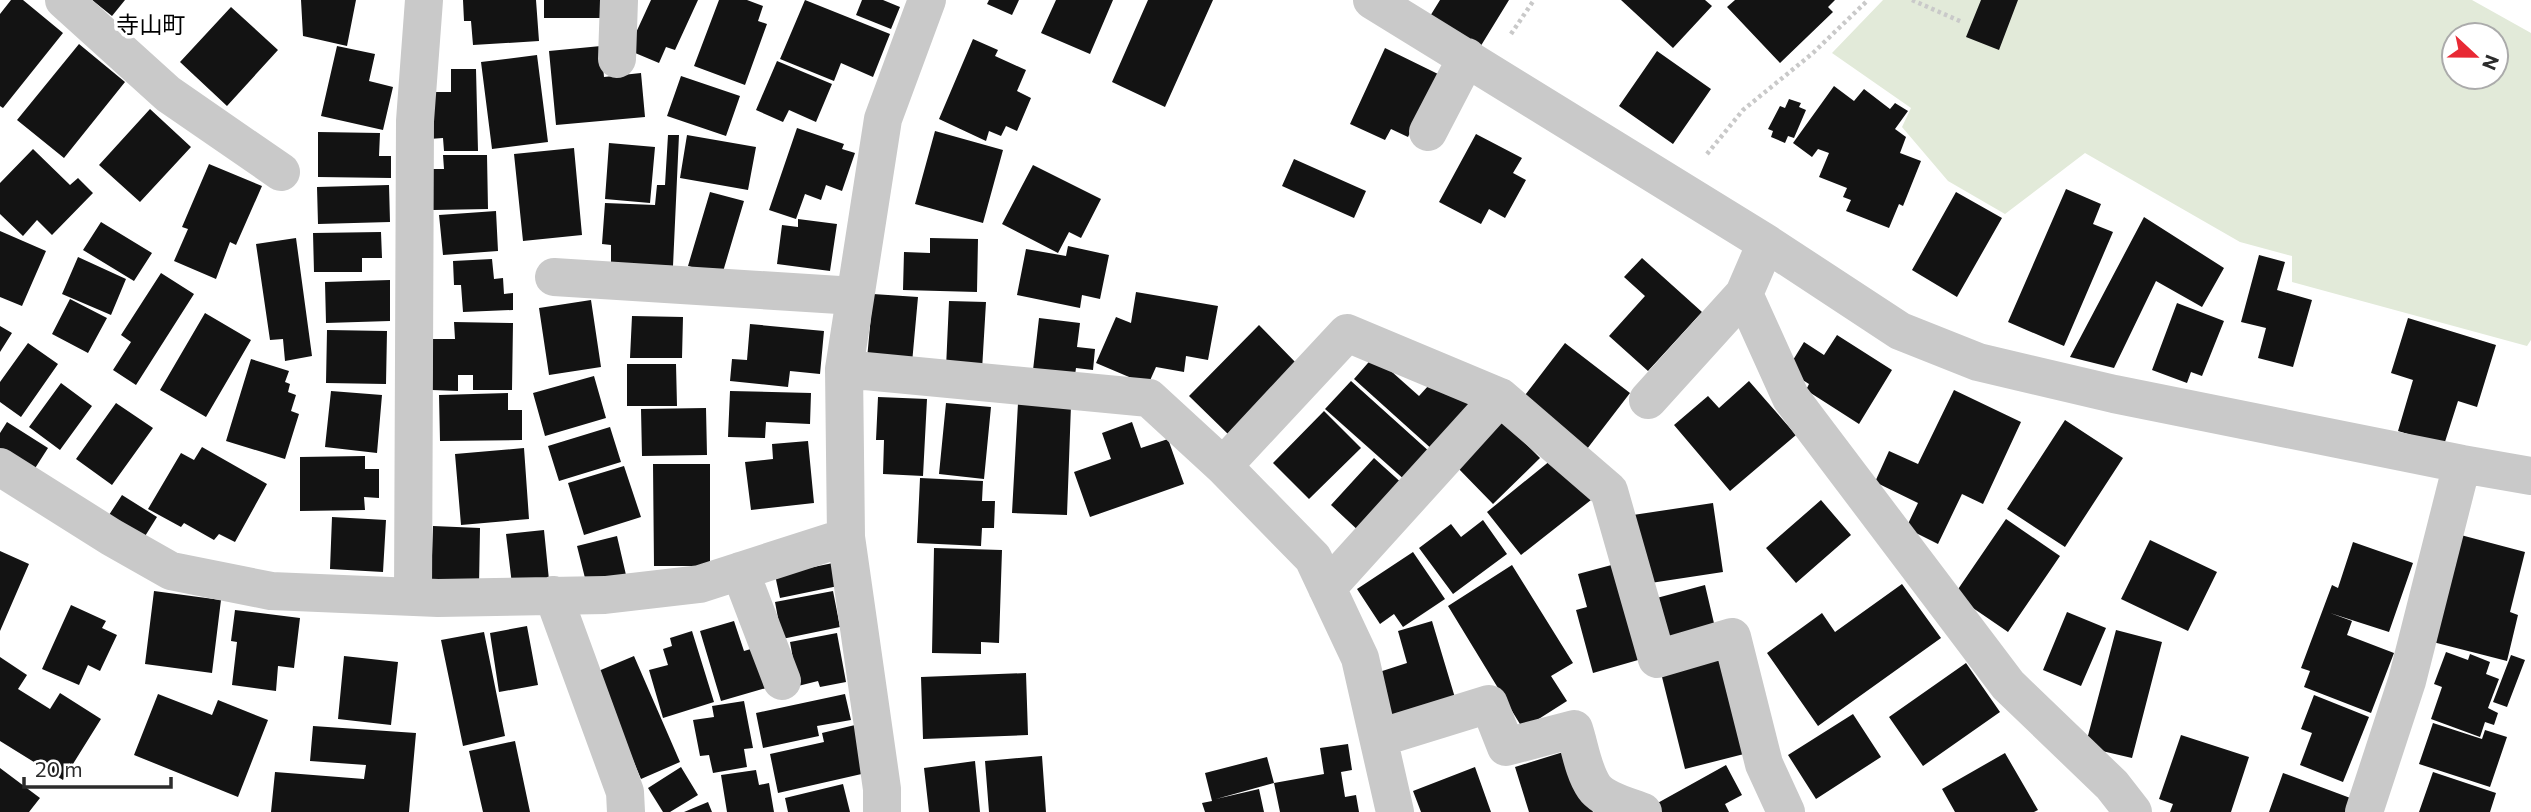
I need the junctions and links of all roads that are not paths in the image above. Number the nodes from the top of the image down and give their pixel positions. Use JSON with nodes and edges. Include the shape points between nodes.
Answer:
{"nodes":[{"id":1,"x":64,"y":0,"type":"edge"},
{"id":2,"x":424,"y":0,"type":"edge"},
{"id":3,"x":620,"y":0,"type":"edge"},
{"id":4,"x":926,"y":0,"type":"edge"},
{"id":5,"x":1372,"y":0,"type":"edge"},
{"id":6,"x":1467,"y":57,"type":"junction"},
{"id":7,"x":617,"y":59,"type":"dead end"},
{"id":8,"x":1428,"y":132,"type":"dead end"},
{"id":9,"x":281,"y":172,"type":"dead end"},
{"id":10,"x":1766,"y":243,"type":"junction"},
{"id":11,"x":554,"y":277,"type":"dead end"},
{"id":12,"x":1744,"y":294,"type":"junction"},
{"id":13,"x":855,"y":296,"type":"junction"},
{"id":14,"x":844,"y":369,"type":"junction"},
{"id":15,"x":1500,"y":397,"type":"junction"},
{"id":16,"x":1648,"y":400,"type":"dead end"},
{"id":17,"x":2462,"y":464,"type":"junction"},
{"id":18,"x":1223,"y":466,"type":"junction"},
{"id":19,"x":2531,"y":476,"type":"edge"},
{"id":20,"x":3,"y":477,"type":"edge"},
{"id":21,"x":846,"y":537,"type":"junction"},
{"id":22,"x":740,"y":571,"type":"junction"},
{"id":23,"x":1326,"y":588,"type":"junction"},
{"id":24,"x":553,"y":595,"type":"junction"},
{"id":25,"x":413,"y":597,"type":"junction"},
{"id":26,"x":782,"y":681,"type":"dead end"},
{"id":27,"x":1379,"y":738,"type":"junction"},
{"id":28,"x":626,"y":812,"type":"edge"},
{"id":29,"x":882,"y":812,"type":"edge"},
{"id":30,"x":1395,"y":812,"type":"edge"},
{"id":31,"x":1643,"y":812,"type":"edge"},
{"id":32,"x":1786,"y":812,"type":"edge"},
{"id":33,"x":2133,"y":812,"type":"edge"},
{"id":34,"x":2364,"y":812,"type":"edge"}],
"edges":[{"from":1,"to":9,"type":"street","via":[[168,94]]},
{"from":2,"to":25,"type":"street","via":[[415,121]]},
{"from":3,"to":7,"type":"street"},
{"from":4,"to":13,"type":"street","via":[[883,119]]},
{"from":5,"to":6,"type":"street"},
{"from":6,"to":8,"type":"street"},
{"from":6,"to":10,"type":"street"},
{"from":10,"to":12,"type":"street"},
{"from":10,"to":17,"type":"street","via":[[1900,331],[1978,362]]},
{"from":11,"to":13,"type":"street"},
{"from":12,"to":16,"type":"street"},
{"from":12,"to":33,"type":"street","via":[[1791,398],[2008,685],[2112,785]]},
{"from":13,"to":14,"type":"street"},
{"from":14,"to":18,"type":"street","via":[[1149,398]]},
{"from":14,"to":21,"type":"street"},
{"from":15,"to":18,"type":"street","via":[[1347,334]]},
{"from":15,"to":23,"type":"street"},
{"from":15,"to":32,"type":"street","via":[[1609,491],[1657,659],[1732,637],[1764,764]]},
{"from":17,"to":19,"type":"street"},
{"from":17,"to":34,"type":"street","via":[[2407,681]]},
{"from":18,"to":23,"type":"street","via":[[1313,558]]},
{"from":20,"to":25,"type":"street","via":[[171,571],[271,591]]},
{"from":21,"to":22,"type":"street"},
{"from":21,"to":29,"type":"street"},
{"from":22,"to":24,"type":"street","via":[[700,584],[605,595]]},
{"from":22,"to":26,"type":"street"},
{"from":23,"to":27,"type":"street","via":[[1360,658]]},
{"from":24,"to":25,"type":"street"},
{"from":24,"to":28,"type":"street","via":[[625,792]]},
{"from":27,"to":30,"type":"street"},
{"from":27,"to":31,"type":"street","via":[[1489,704],[1506,747],[1574,729],[1595,788]]}]}
